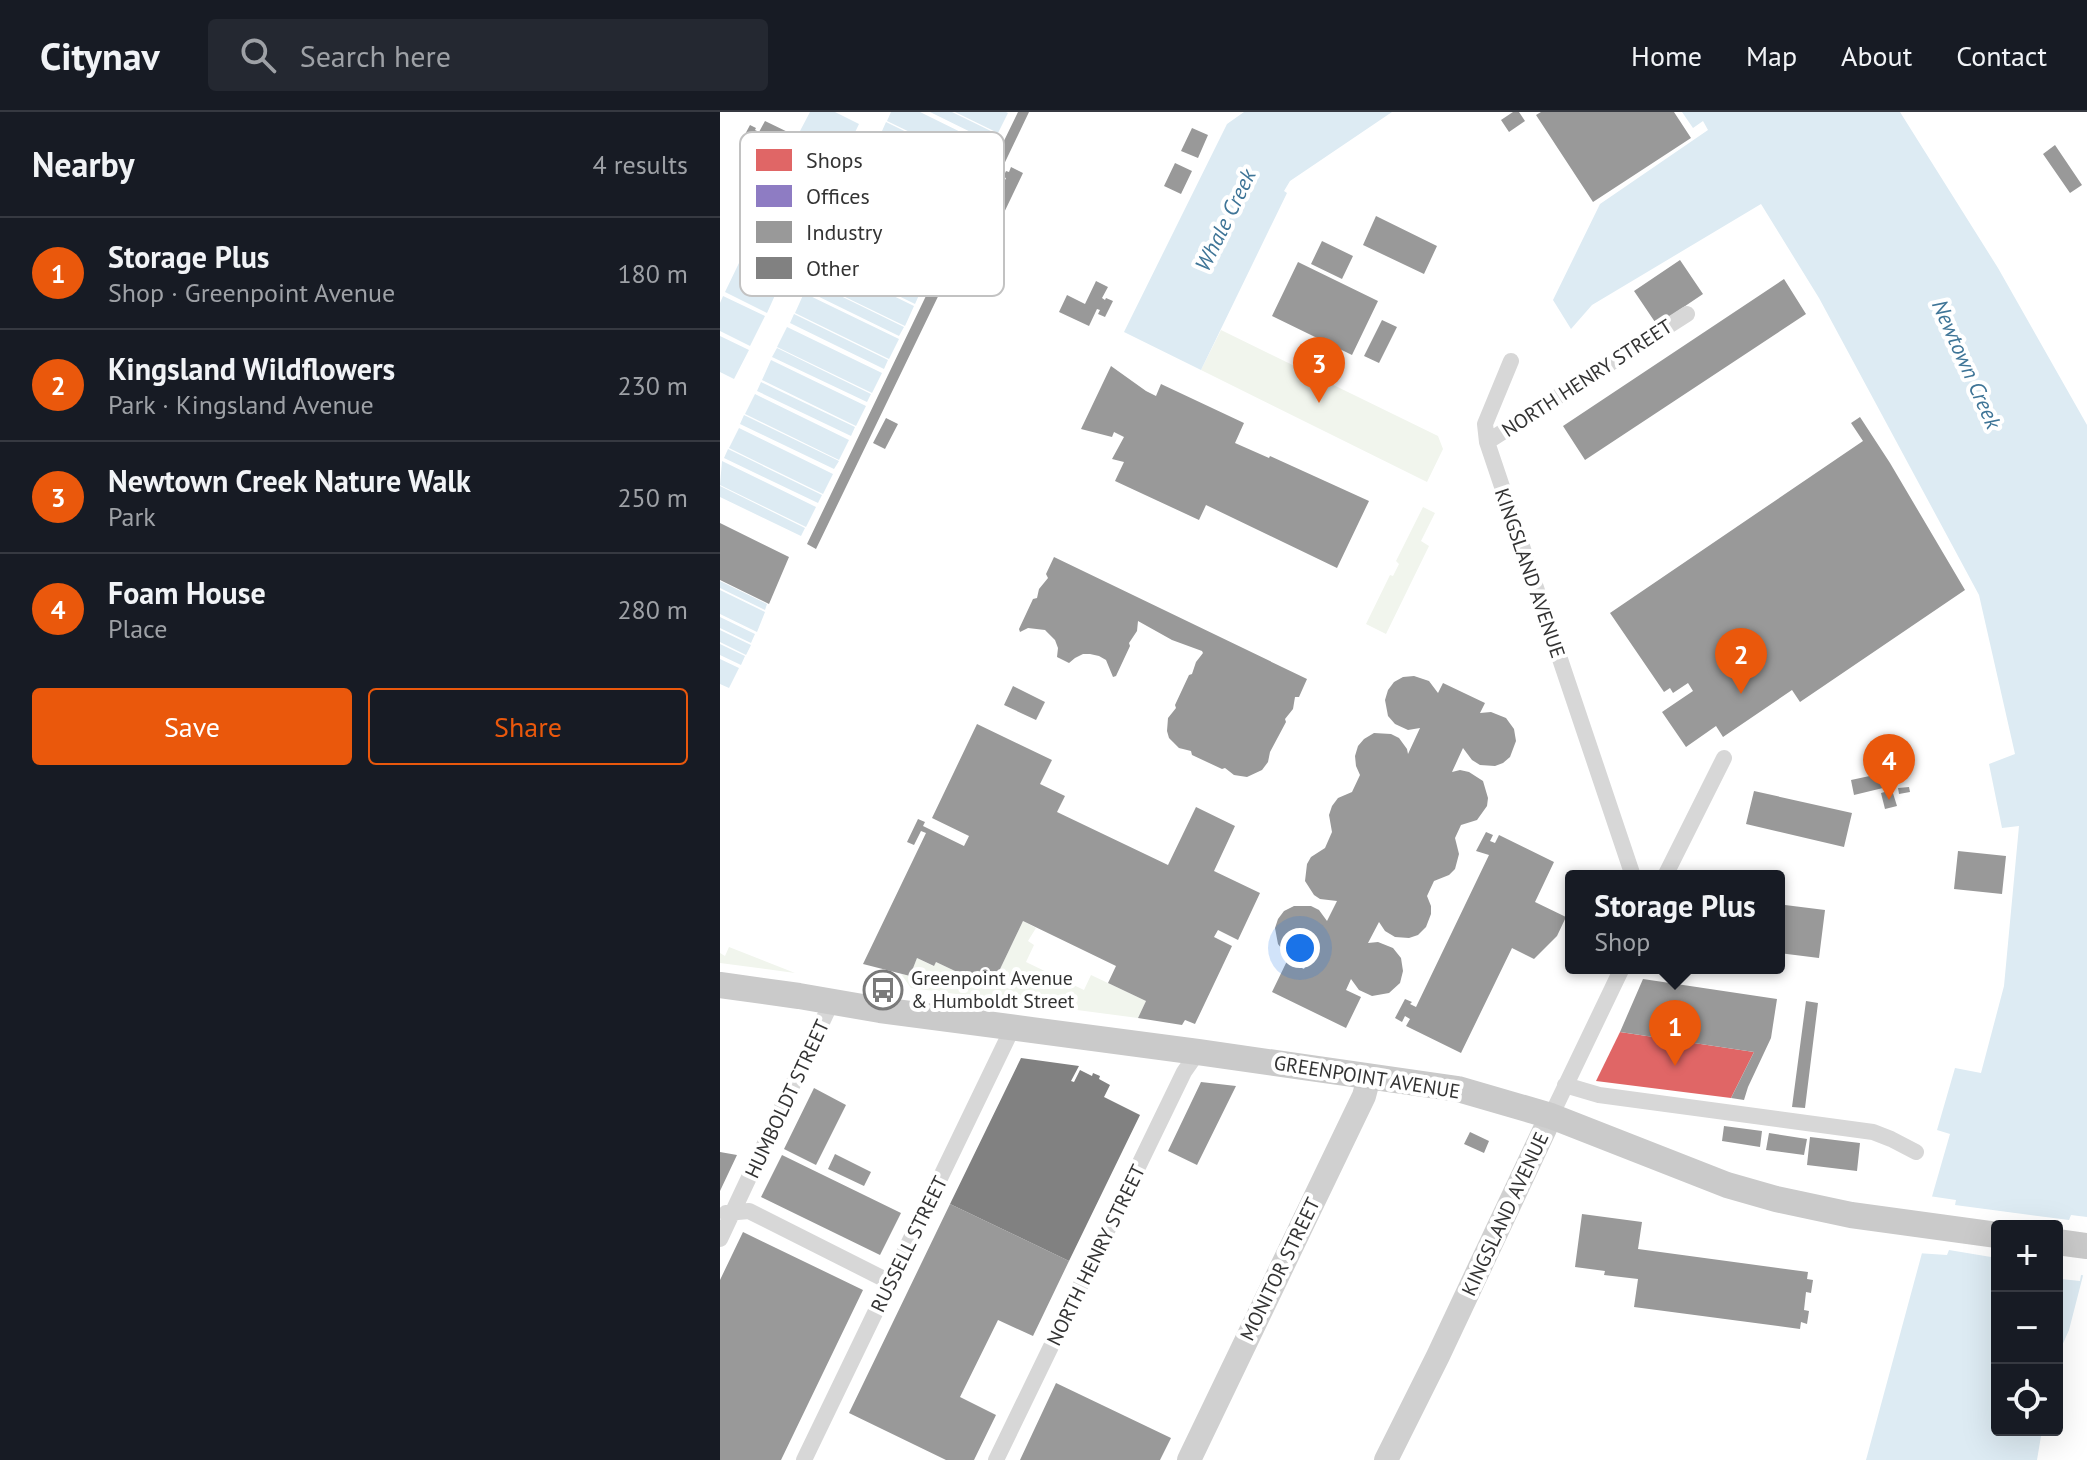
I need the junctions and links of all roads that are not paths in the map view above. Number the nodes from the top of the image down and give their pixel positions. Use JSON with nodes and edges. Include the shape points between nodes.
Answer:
{"nodes":[{"id":1,"x":1687,"y":314,"type":"dead end"},
{"id":2,"x":1511,"y":361,"type":"dead end"},
{"id":3,"x":1487,"y":442,"type":"junction"},
{"id":4,"x":1724,"y":758,"type":"dead end"},
{"id":5,"x":1631,"y":870,"type":"edge"},
{"id":6,"x":1668,"y":870,"type":"edge"},
{"id":7,"x":1619,"y":974,"type":"edge"},
{"id":8,"x":720,"y":985,"type":"edge"},
{"id":9,"x":832,"y":1001,"type":"junction"},
{"id":10,"x":1013,"y":1027,"type":"junction"},
{"id":11,"x":1198,"y":1052,"type":"junction"},
{"id":12,"x":1369,"y":1077,"type":"junction"},
{"id":13,"x":1565,"y":1085,"type":"junction"},
{"id":14,"x":1551,"y":1116,"type":"junction"},
{"id":15,"x":1916,"y":1152,"type":"dead end"},
{"id":16,"x":726,"y":1213,"type":"edge"},
{"id":17,"x":1991,"y":1234,"type":"edge"},
{"id":18,"x":720,"y":1239,"type":"edge"},
{"id":19,"x":2063,"y":1243,"type":"edge"},
{"id":20,"x":2087,"y":1246,"type":"edge"},
{"id":21,"x":890,"y":1282,"type":"junction"},
{"id":22,"x":804,"y":1460,"type":"edge"},
{"id":23,"x":996,"y":1460,"type":"edge"},
{"id":24,"x":1189,"y":1460,"type":"edge"},
{"id":25,"x":1386,"y":1460,"type":"edge"}],
"edges":[{"from":1,"to":3,"type":"street","name":"NORTH HENRY STREET"},
{"from":2,"to":3,"type":"street","name":"KINGSLAND AVENUE","via":[[1485,424]]},
{"from":3,"to":5,"type":"street","name":"KINGSLAND AVENUE"},
{"from":4,"to":6,"type":"street"},
{"from":7,"to":13,"type":"street","name":"KINGSLAND AVENUE"},
{"from":8,"to":9,"type":"main road","name":"GREENPOINT AVENUE"},
{"from":9,"to":10,"type":"main road","name":"GREENPOINT AVENUE"},
{"from":9,"to":16,"type":"street","name":"HUMBOLDT STREET"},
{"from":10,"to":11,"type":"main road","name":"GREENPOINT AVENUE"},
{"from":10,"to":21,"type":"street","name":"RUSSELL STREET"},
{"from":11,"to":12,"type":"main road","name":"GREENPOINT AVENUE"},
{"from":11,"to":23,"type":"street","name":"NORTH HENRY STREET"},
{"from":12,"to":14,"type":"main road","name":"GREENPOINT AVENUE","via":[[1458,1089]]},
{"from":12,"to":24,"type":"main road","name":"MONITOR STREET"},
{"from":13,"to":14,"type":"street","name":"KINGSLAND AVENUE"},
{"from":13,"to":15,"type":"street","via":[[1599,1095],[1873,1132]]},
{"from":14,"to":17,"type":"main road","name":"GREENPOINT AVENUE","via":[[1739,1189],[1813,1208]]},
{"from":14,"to":25,"type":"main road","name":"KINGSLAND AVENUE"},
{"from":16,"to":18,"type":"street","name":"HUMBOLDT STREET"},
{"from":16,"to":21,"type":"street","via":[[749,1211]]},
{"from":19,"to":20,"type":"main road"},
{"from":21,"to":22,"type":"street","name":"RUSSELL STREET"}]}
